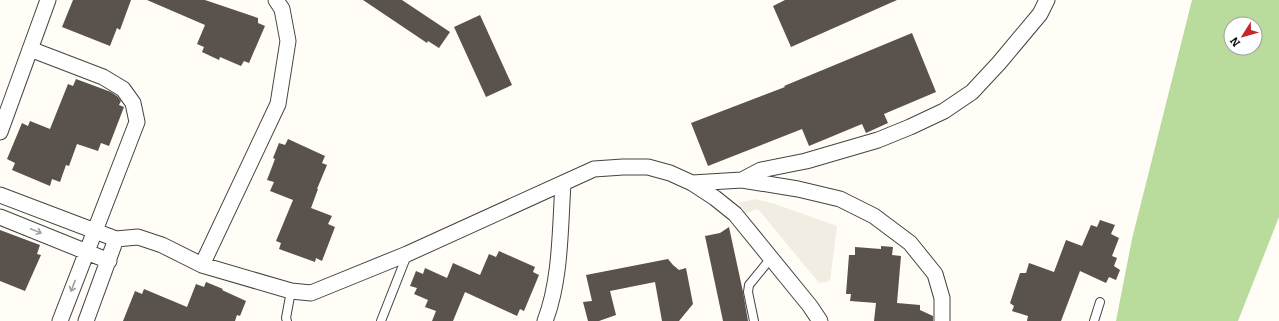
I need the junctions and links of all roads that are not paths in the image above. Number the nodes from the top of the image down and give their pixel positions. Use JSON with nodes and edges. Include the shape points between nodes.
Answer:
{"nodes":[{"id":1,"x":48,"y":0,"type":"edge"},
{"id":2,"x":276,"y":0,"type":"edge"},
{"id":3,"x":1047,"y":0,"type":"edge"},
{"id":4,"x":30,"y":49,"type":"junction"},
{"id":5,"x":0,"y":132,"type":"edge"},
{"id":6,"x":742,"y":180,"type":"junction"},
{"id":7,"x":692,"y":183,"type":"junction"},
{"id":8,"x":563,"y":184,"type":"junction"},
{"id":9,"x":0,"y":195,"type":"edge"},
{"id":10,"x":0,"y":216,"type":"edge"},
{"id":11,"x":94,"y":232,"type":"junction"},
{"id":12,"x":116,"y":239,"type":"junction"},
{"id":13,"x":87,"y":252,"type":"junction"},
{"id":14,"x":408,"y":254,"type":"junction"},
{"id":15,"x":771,"y":258,"type":"junction"},
{"id":16,"x":109,"y":261,"type":"junction"},
{"id":17,"x":202,"y":265,"type":"junction"},
{"id":18,"x":291,"y":291,"type":"junction"},
{"id":19,"x":1100,"y":302,"type":"dead end"},
{"id":20,"x":60,"y":321,"type":"edge"},
{"id":21,"x":86,"y":321,"type":"edge"},
{"id":22,"x":287,"y":321,"type":"edge"},
{"id":23,"x":381,"y":321,"type":"edge"},
{"id":24,"x":545,"y":321,"type":"edge"},
{"id":25,"x":754,"y":321,"type":"edge"},
{"id":26,"x":820,"y":321,"type":"edge"},
{"id":27,"x":942,"y":321,"type":"edge"},
{"id":28,"x":1094,"y":321,"type":"edge"}],
"edges":[{"from":1,"to":4,"type":"street"},
{"from":2,"to":17,"type":"street","via":[[282,9],[288,41],[278,104]]},
{"from":3,"to":6,"type":"street","via":[[1040,14],[999,63],[972,92],[944,111],[878,140],[806,161],[761,170]]},
{"from":4,"to":5,"type":"street"},
{"from":4,"to":11,"type":"street","via":[[103,77],[122,89],[133,103],[136,122]]},
{"from":6,"to":7,"type":"street"},
{"from":6,"to":27,"type":"street","via":[[840,199],[874,216],[910,243],[935,274],[942,298]]},
{"from":7,"to":8,"type":"street","via":[[648,168],[623,167],[594,169]]},
{"from":7,"to":15,"type":"street","via":[[735,214]]},
{"from":8,"to":14,"type":"street"},
{"from":8,"to":24,"type":"street","via":[[556,276]]},
{"from":9,"to":11,"type":"street"},
{"from":10,"to":13,"type":"street","one_way":true},
{"from":11,"to":12,"type":"street"},
{"from":11,"to":13,"type":"street"},
{"from":12,"to":16,"type":"street"},
{"from":12,"to":17,"type":"street","via":[[138,237],[162,245]]},
{"from":13,"to":16,"type":"street"},
{"from":13,"to":20,"type":"street","one_way":true},
{"from":14,"to":18,"type":"street","via":[[311,293]]},
{"from":14,"to":23,"type":"lane"},
{"from":15,"to":25,"type":"lane","via":[[749,286]]},
{"from":15,"to":26,"type":"street"},
{"from":16,"to":21,"type":"street"},
{"from":17,"to":18,"type":"street"},
{"from":18,"to":22,"type":"lane"},
{"from":19,"to":28,"type":"lane"}]}
